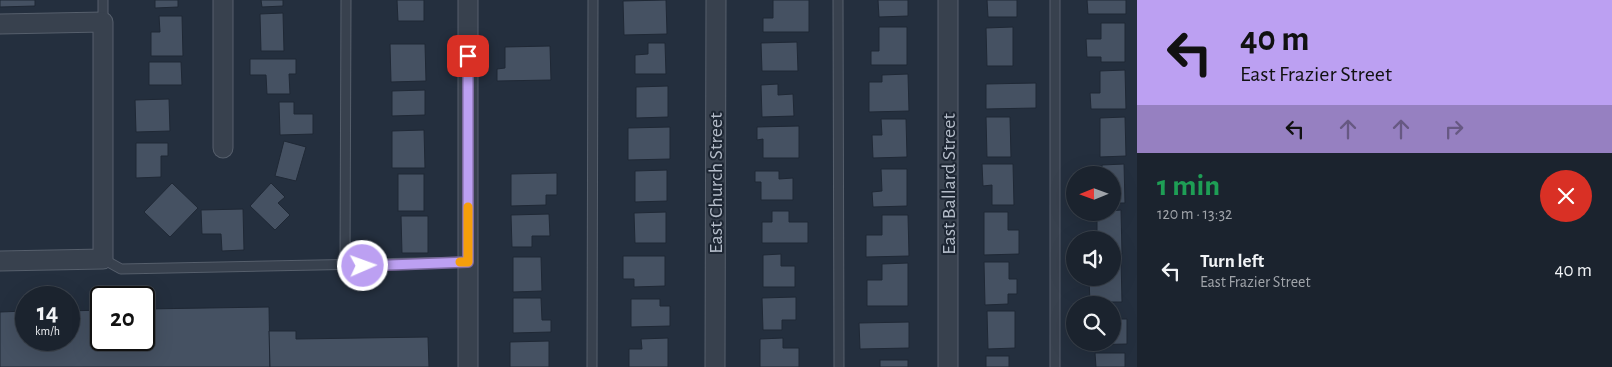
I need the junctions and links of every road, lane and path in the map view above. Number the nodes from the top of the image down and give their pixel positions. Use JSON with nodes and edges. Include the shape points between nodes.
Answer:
{"nodes":[{"id":1,"x":103,"y":0,"type":"edge"},
{"id":2,"x":223,"y":0,"type":"edge"},
{"id":3,"x":346,"y":0,"type":"edge"},
{"id":4,"x":468,"y":0,"type":"edge"},
{"id":5,"x":593,"y":0,"type":"edge"},
{"id":6,"x":716,"y":0,"type":"edge"},
{"id":7,"x":838,"y":0,"type":"edge"},
{"id":8,"x":948,"y":0,"type":"edge"},
{"id":9,"x":1054,"y":0,"type":"edge"},
{"id":10,"x":103,"y":22,"type":"junction"},
{"id":11,"x":0,"y":24,"type":"edge"},
{"id":12,"x":223,"y":148,"type":"dead end"},
{"id":13,"x":103,"y":259,"type":"junction"},
{"id":14,"x":0,"y":261,"type":"edge"},
{"id":15,"x":468,"y":262,"type":"junction"},
{"id":16,"x":345,"y":266,"type":"junction"},
{"id":17,"x":468,"y":367,"type":"edge"},
{"id":18,"x":592,"y":367,"type":"edge"},
{"id":19,"x":715,"y":367,"type":"edge"},
{"id":20,"x":839,"y":367,"type":"edge"},
{"id":21,"x":948,"y":367,"type":"edge"},
{"id":22,"x":1055,"y":367,"type":"edge"}],
"edges":[{"from":1,"to":10,"type":"lane"},
{"from":2,"to":12,"type":"street"},
{"from":3,"to":16,"type":"lane"},
{"from":4,"to":15,"type":"street"},
{"from":5,"to":18,"type":"lane"},
{"from":6,"to":19,"type":"street","name":"East Church Street"},
{"from":7,"to":20,"type":"lane"},
{"from":8,"to":21,"type":"street","name":"East Ballard Street"},
{"from":9,"to":22,"type":"lane"},
{"from":10,"to":11,"type":"street"},
{"from":10,"to":13,"type":"street"},
{"from":13,"to":14,"type":"street"},
{"from":13,"to":16,"type":"lane","via":[[121,269]]},
{"from":15,"to":16,"type":"lane"},
{"from":15,"to":17,"type":"street"}]}
